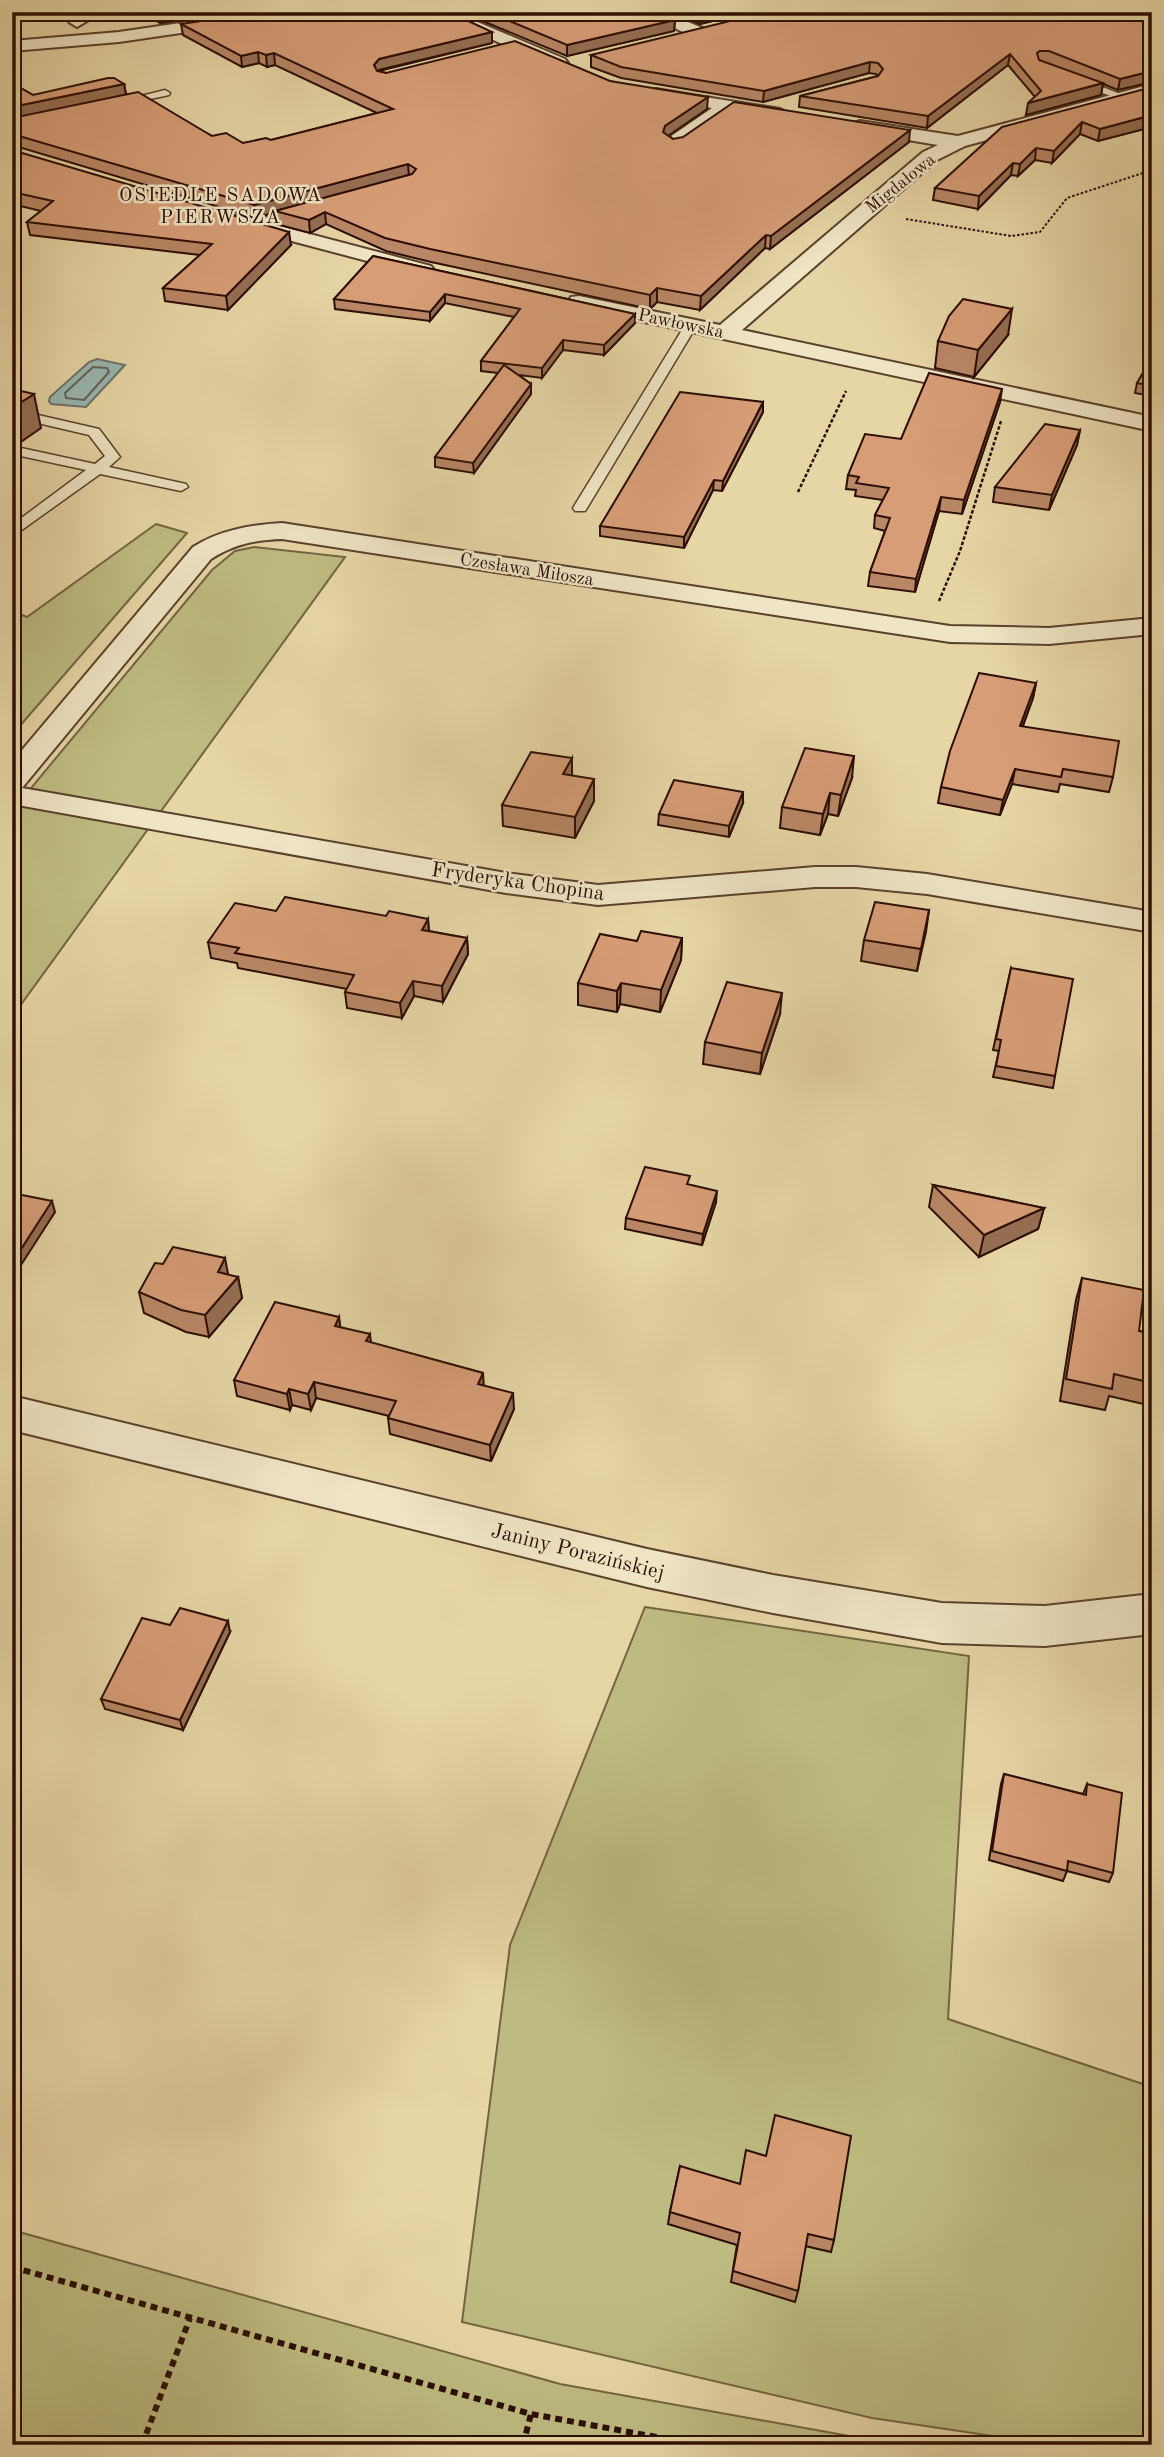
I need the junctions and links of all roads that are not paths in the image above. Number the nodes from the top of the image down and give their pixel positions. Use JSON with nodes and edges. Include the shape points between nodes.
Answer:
{"nodes":[{"id":1,"x":290,"y":12,"type":"edge"},
{"id":2,"x":439,"y":12,"type":"edge"},
{"id":3,"x":650,"y":12,"type":"edge"},
{"id":4,"x":672,"y":39,"type":"edge"},
{"id":5,"x":515,"y":45,"type":"junction"},
{"id":6,"x":12,"y":46,"type":"edge"},
{"id":7,"x":489,"y":51,"type":"edge"},
{"id":8,"x":572,"y":66,"type":"edge"},
{"id":9,"x":1066,"y":76,"type":"edge"},
{"id":10,"x":1152,"y":89,"type":"edge"},
{"id":11,"x":640,"y":92,"type":"edge"},
{"id":12,"x":165,"y":93,"type":"dead end"},
{"id":13,"x":1123,"y":97,"type":"junction"},
{"id":14,"x":102,"y":106,"type":"edge"},
{"id":15,"x":728,"y":106,"type":"junction"},
{"id":16,"x":794,"y":109,"type":"edge"},
{"id":17,"x":847,"y":125,"type":"edge"},
{"id":18,"x":958,"y":142,"type":"junction"},
{"id":19,"x":674,"y":143,"type":"edge"},
{"id":20,"x":316,"y":208,"type":"edge"},
{"id":21,"x":222,"y":216,"type":"edge"},
{"id":22,"x":248,"y":224,"type":"junction"},
{"id":23,"x":443,"y":274,"type":"edge"},
{"id":24,"x":560,"y":298,"type":"edge"},
{"id":25,"x":691,"y":326,"type":"junction"},
{"id":26,"x":725,"y":332,"type":"junction"},
{"id":27,"x":12,"y":413,"type":"edge"},
{"id":28,"x":1152,"y":424,"type":"edge"},
{"id":29,"x":21,"y":452,"type":"dead end"},
{"id":30,"x":97,"y":469,"type":"junction"},
{"id":31,"x":181,"y":486,"type":"dead end"},
{"id":32,"x":580,"y":508,"type":"dead end"},
{"id":33,"x":12,"y":532,"type":"edge"},
{"id":34,"x":1152,"y":626,"type":"edge"},
{"id":35,"x":12,"y":781,"type":"edge"},
{"id":36,"x":12,"y":795,"type":"edge"},
{"id":37,"x":1152,"y":922,"type":"edge"},
{"id":38,"x":12,"y":1413,"type":"edge"},
{"id":39,"x":1152,"y":1614,"type":"edge"}],
"edges":[{"from":1,"to":6,"type":"street","via":[[144,34]]},
{"from":2,"to":5,"type":"street"},
{"from":3,"to":4,"type":"street","via":[[705,31]]},
{"from":5,"to":7,"type":"street"},
{"from":5,"to":8,"type":"street"},
{"from":9,"to":13,"type":"lane"},
{"from":10,"to":13,"type":"street","name":"Migdałowa"},
{"from":11,"to":15,"type":"street"},
{"from":12,"to":14,"type":"lane"},
{"from":13,"to":18,"type":"street","name":"Migdałowa"},
{"from":15,"to":16,"type":"street","via":[[755,111]]},
{"from":15,"to":19,"type":"street"},
{"from":17,"to":18,"type":"street"},
{"from":18,"to":26,"type":"street","name":"Migdałowa","via":[[930,156]]},
{"from":20,"to":22,"type":"lane"},
{"from":21,"to":22,"type":"street"},
{"from":22,"to":23,"type":"street"},
{"from":24,"to":25,"type":"street","name":"Pawłowska"},
{"from":25,"to":26,"type":"street","name":"Pawłowska"},
{"from":25,"to":32,"type":"lane"},
{"from":26,"to":28,"type":"street","name":"Pawłowska"},
{"from":27,"to":30,"type":"lane","via":[[94,432],[113,457]]},
{"from":29,"to":30,"type":"lane"},
{"from":30,"to":31,"type":"lane"},
{"from":30,"to":33,"type":"lane"},
{"from":34,"to":35,"type":"street","name":"Czesława Miłosza","via":[[1049,636],[927,631],[282,531],[231,536],[202,553]]},
{"from":36,"to":37,"type":"street","name":"Fryderyka Chopina","via":[[506,883],[598,895],[856,877],[927,884]]},
{"from":38,"to":39,"type":"street","name":"Janiny Porazińskiej","via":[[660,1571],[773,1594],[942,1623],[1045,1626]]}]}
